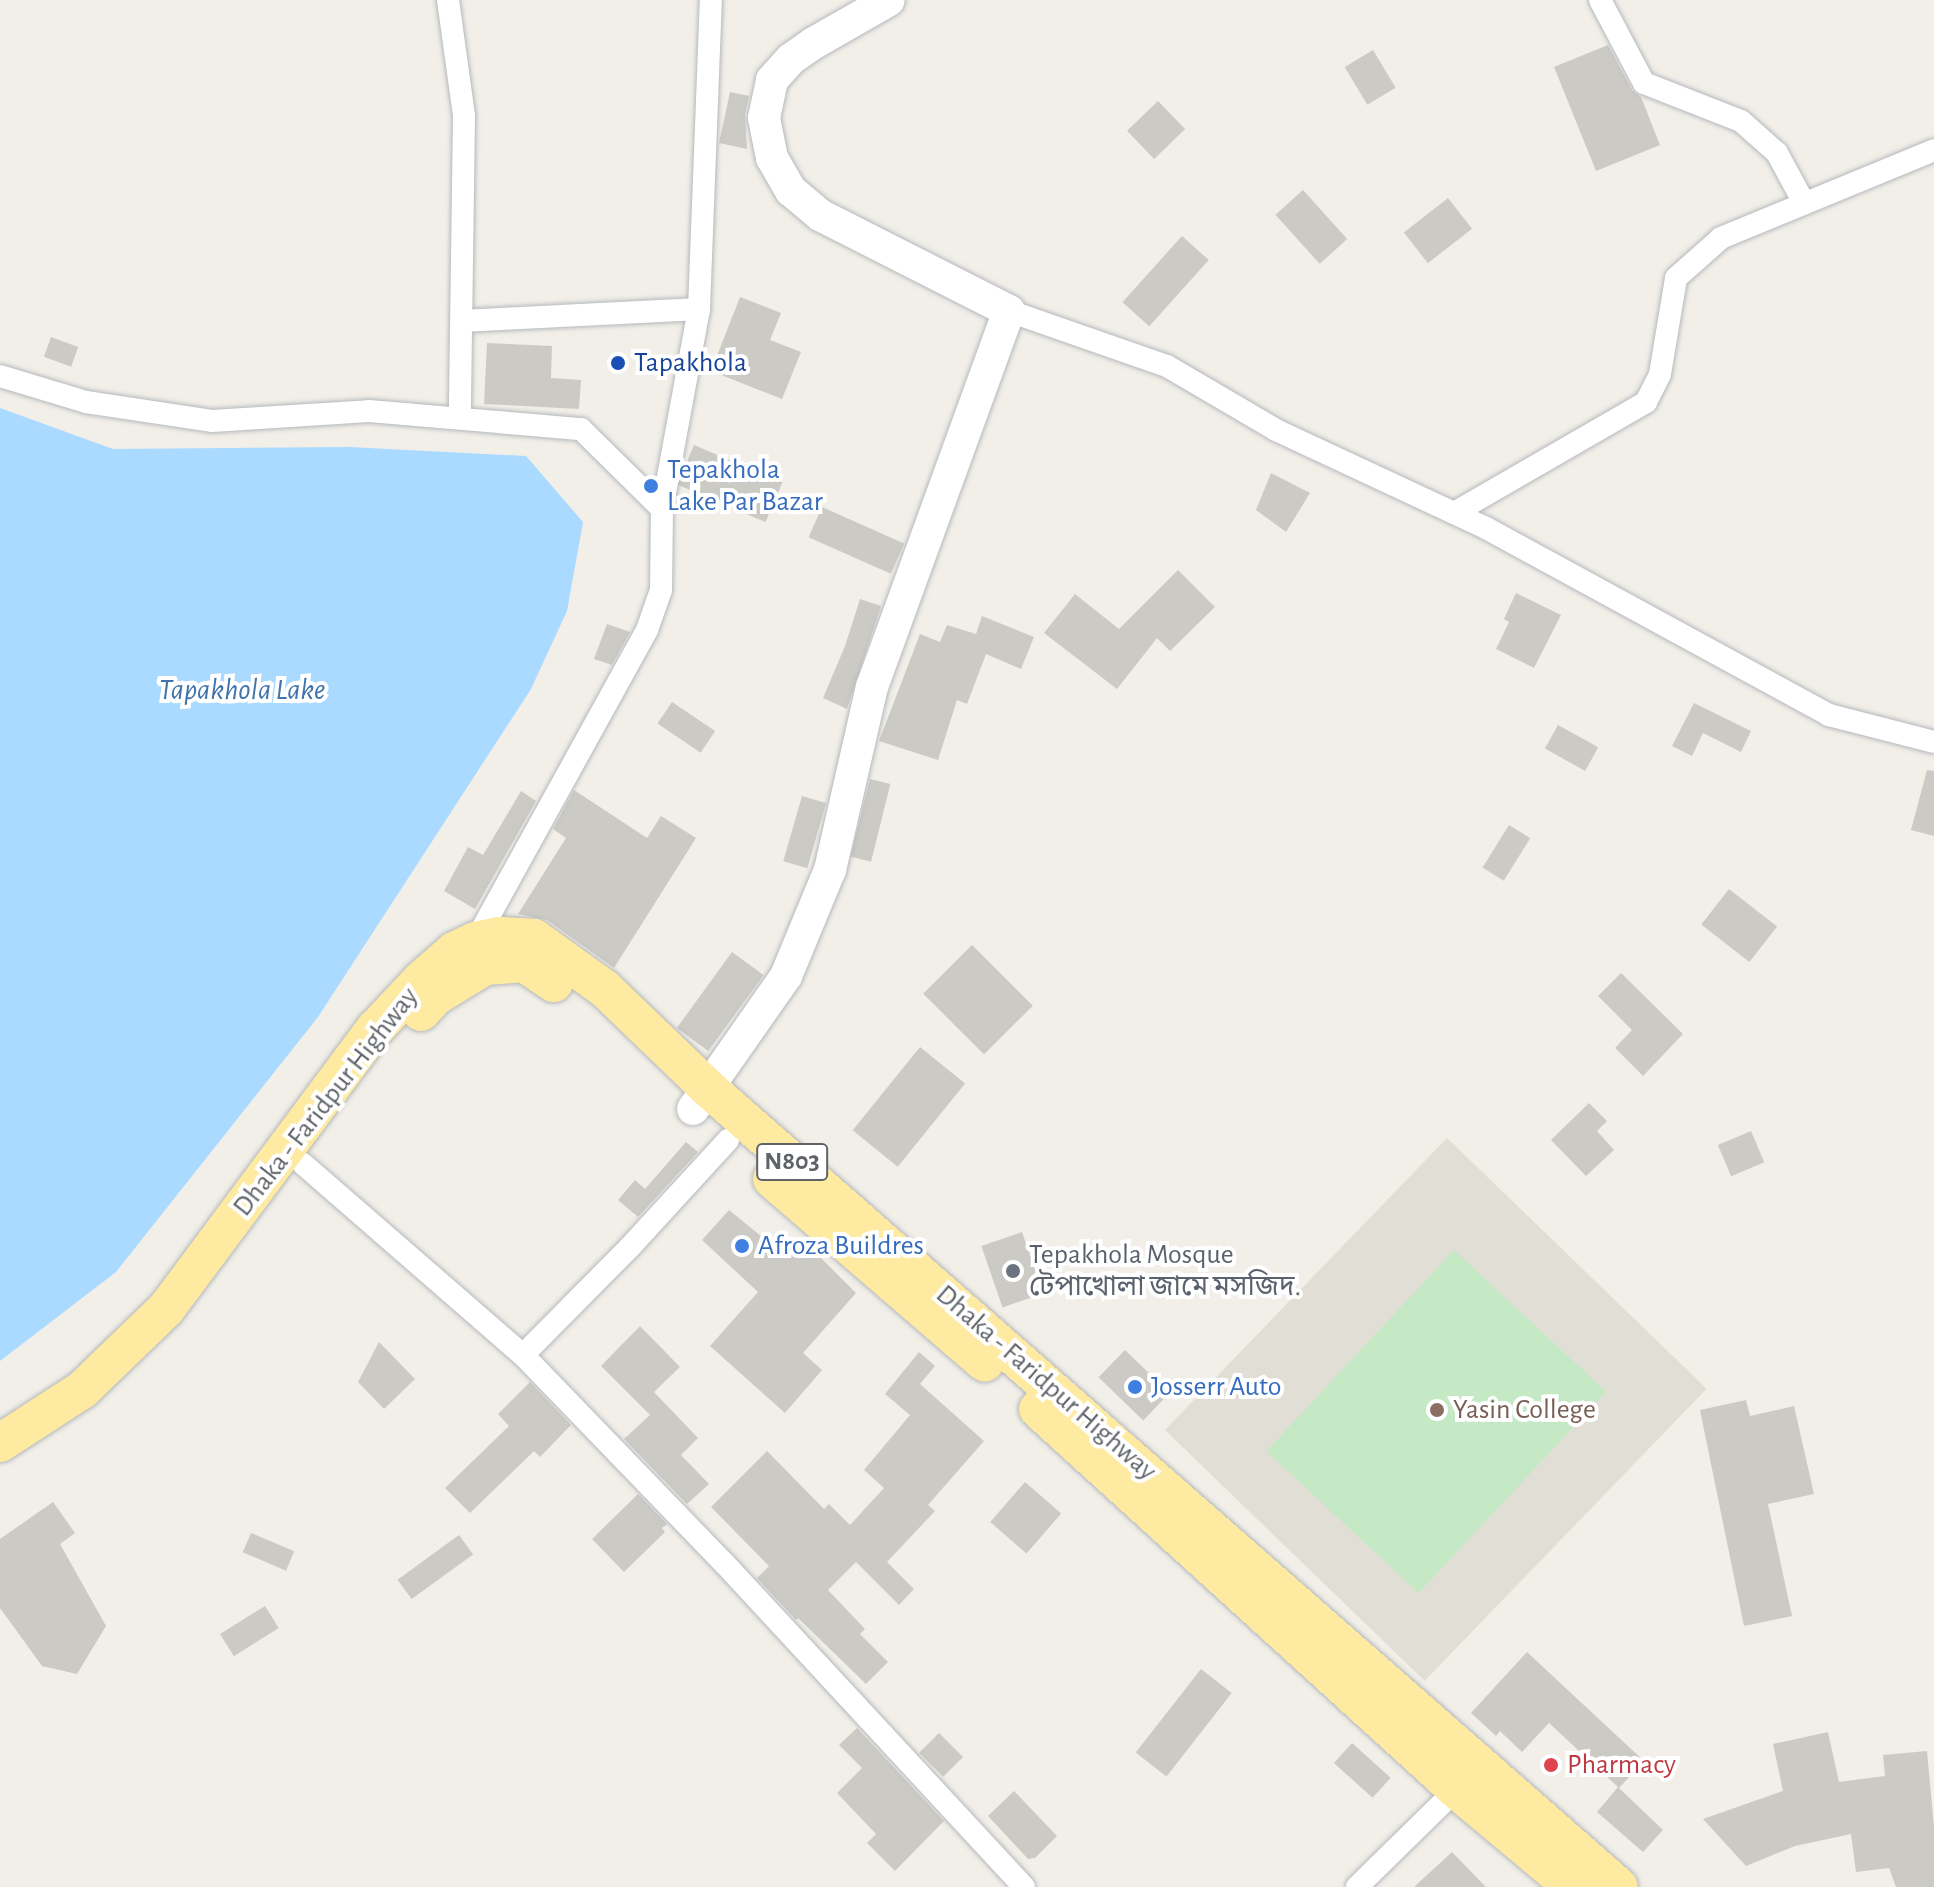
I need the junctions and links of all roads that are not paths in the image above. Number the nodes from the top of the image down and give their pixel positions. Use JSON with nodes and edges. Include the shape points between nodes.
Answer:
{"nodes":[{"id":1,"x":448,"y":0,"type":"edge"},
{"id":2,"x":711,"y":0,"type":"edge"},
{"id":3,"x":889,"y":0,"type":"edge"},
{"id":4,"x":1600,"y":0,"type":"edge"},
{"id":5,"x":1934,"y":150,"type":"edge"},
{"id":6,"x":1804,"y":203,"type":"junction"},
{"id":7,"x":699,"y":309,"type":"junction"},
{"id":8,"x":1009,"y":311,"type":"junction"},
{"id":9,"x":462,"y":321,"type":"junction"},
{"id":10,"x":0,"y":376,"type":"edge"},
{"id":11,"x":460,"y":416,"type":"junction"},
{"id":12,"x":662,"y":509,"type":"junction"},
{"id":13,"x":1454,"y":513,"type":"junction"},
{"id":14,"x":1934,"y":742,"type":"edge"},
{"id":15,"x":475,"y":941,"type":"junction"},
{"id":16,"x":701,"y":1099,"type":"junction"},
{"id":17,"x":728,"y":1140,"type":"junction"},
{"id":18,"x":303,"y":1164,"type":"junction"},
{"id":19,"x":523,"y":1355,"type":"junction"},
{"id":20,"x":1015,"y":1371,"type":"junction"},
{"id":21,"x":89,"y":1398,"type":"junction"},
{"id":22,"x":0,"y":1443,"type":"edge"},
{"id":23,"x":0,"y":1468,"type":"edge"},
{"id":24,"x":1467,"y":1776,"type":"junction"},
{"id":25,"x":1024,"y":1887,"type":"edge"},
{"id":26,"x":1357,"y":1887,"type":"edge"},
{"id":27,"x":1573,"y":1887,"type":"edge"},
{"id":28,"x":1619,"y":1887,"type":"edge"}],
"edges":[{"from":1,"to":9,"type":"street","via":[[464,116]]},
{"from":2,"to":7,"type":"street"},
{"from":3,"to":8,"type":"main road","via":[[814,43],[772,80],[764,118],[772,158],[791,191],[820,215]]},
{"from":4,"to":6,"type":"street","via":[[1644,83],[1741,121],[1777,153]]},
{"from":5,"to":6,"type":"street"},
{"from":6,"to":13,"type":"street","via":[[1721,238],[1676,278],[1660,374],[1646,402]]},
{"from":7,"to":9,"type":"street"},
{"from":7,"to":12,"type":"street"},
{"from":8,"to":13,"type":"street","via":[[1167,366],[1276,430]]},
{"from":8,"to":16,"type":"main road","via":[[872,687],[830,870],[786,976]]},
{"from":9,"to":11,"type":"street"},
{"from":10,"to":11,"type":"street","via":[[86,402],[212,421],[369,411]]},
{"from":11,"to":12,"type":"street","via":[[581,429]]},
{"from":12,"to":15,"type":"street","via":[[661,590],[647,630]]},
{"from":13,"to":14,"type":"street","via":[[1829,715]]},
{"from":15,"to":16,"type":"highway","name":"Dhaka - Faridpur Highway","number":"N803","via":[[534,938],[605,989]]},
{"from":15,"to":21,"type":"highway","name":"Dhaka - Faridpur Highway","number":"N803","via":[[454,951],[375,1029],[166,1309]]},
{"from":16,"to":17,"type":"highway","name":"Dhaka - Faridpur Highway","number":"N803"},
{"from":16,"to":18,"type":"highway","name":"Dhaka - Faridpur Highway","number":"N803","via":[[592,1007],[524,963],[500,963],[485,966],[436,996],[392,1043]]},
{"from":16,"to":20,"type":"highway","name":"Dhaka - Faridpur Highway","number":"N803"},
{"from":17,"to":19,"type":"street"},
{"from":17,"to":20,"type":"highway","name":"Dhaka - Faridpur Highway","number":"N803"},
{"from":18,"to":19,"type":"street"},
{"from":18,"to":21,"type":"highway","name":"Dhaka - Faridpur Highway","number":"N803","via":[[182,1324]]},
{"from":19,"to":25,"type":"street"},
{"from":20,"to":24,"type":"highway","name":"Dhaka - Faridpur Highway","number":"N803"},
{"from":21,"to":22,"type":"highway","name":"Dhaka - Faridpur Highway","number":"N803"},
{"from":21,"to":23,"type":"highway","name":"Dhaka - Faridpur Highway","number":"N803"},
{"from":24,"to":26,"type":"street"},
{"from":24,"to":27,"type":"highway","name":"Dhaka - Faridpur Highway","number":"N803"},
{"from":24,"to":28,"type":"highway","name":"Dhaka - Faridpur Highway","number":"N803"}]}
